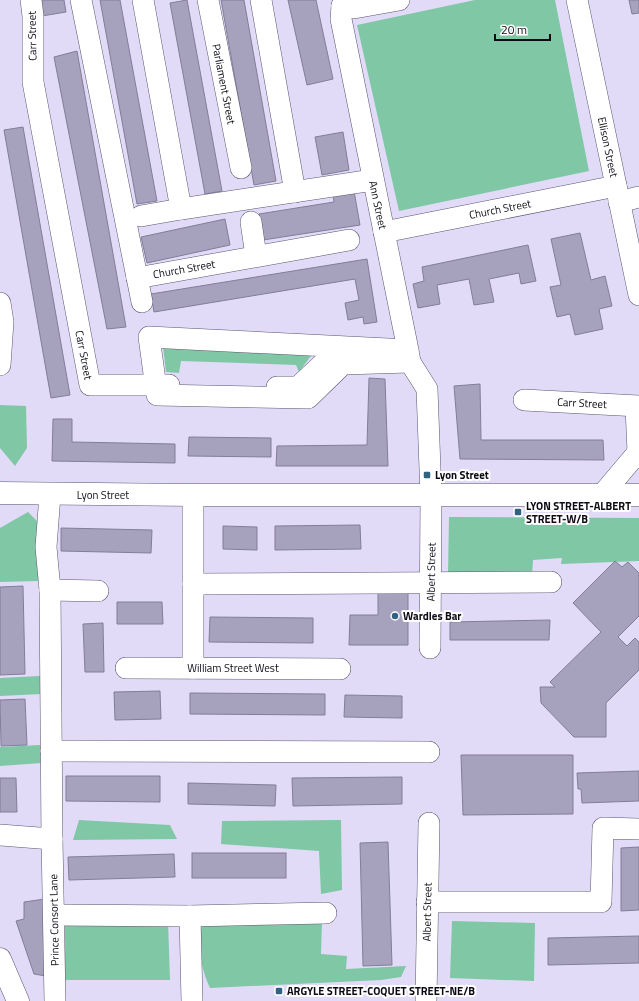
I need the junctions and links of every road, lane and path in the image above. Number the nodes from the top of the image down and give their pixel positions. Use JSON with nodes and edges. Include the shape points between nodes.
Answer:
{"nodes":[{"id":1,"x":31,"y":0,"type":"edge"},
{"id":2,"x":81,"y":0,"type":"edge"},
{"id":3,"x":143,"y":0,"type":"edge"},
{"id":4,"x":208,"y":0,"type":"edge"},
{"id":5,"x":261,"y":0,"type":"edge"},
{"id":6,"x":399,"y":0,"type":"edge"},
{"id":7,"x":577,"y":0,"type":"edge"},
{"id":8,"x":339,"y":3,"type":"edge"},
{"id":9,"x":240,"y":168,"type":"dead end"},
{"id":10,"x":373,"y":180,"type":"junction"},
{"id":11,"x":295,"y":192,"type":"junction"},
{"id":12,"x":625,"y":195,"type":"edge"},
{"id":13,"x":181,"y":209,"type":"junction"},
{"id":14,"x":141,"y":216,"type":"dead end"},
{"id":15,"x":250,"y":222,"type":"dead end"},
{"id":16,"x":384,"y":232,"type":"junction"},
{"id":17,"x":349,"y":240,"type":"dead end"},
{"id":18,"x":256,"y":256,"type":"junction"},
{"id":19,"x":137,"y":278,"type":"junction"},
{"id":20,"x":639,"y":295,"type":"edge"},
{"id":21,"x":142,"y":302,"type":"dead end"},
{"id":22,"x":0,"y":303,"type":"edge"},
{"id":23,"x":344,"y":345,"type":"junction"},
{"id":24,"x":409,"y":356,"type":"junction"},
{"id":25,"x":0,"y":365,"type":"edge"},
{"id":26,"x":155,"y":385,"type":"junction"},
{"id":27,"x":524,"y":400,"type":"dead end"},
{"id":28,"x":638,"y":406,"type":"edge"},
{"id":29,"x":638,"y":452,"type":"edge"},
{"id":30,"x":0,"y":493,"type":"edge"},
{"id":31,"x":50,"y":495,"type":"junction"},
{"id":32,"x":193,"y":495,"type":"junction"},
{"id":33,"x":639,"y":495,"type":"edge"},
{"id":34,"x":432,"y":496,"type":"junction"},
{"id":35,"x":601,"y":496,"type":"junction"},
{"id":36,"x":431,"y":582,"type":"junction"},
{"id":37,"x":551,"y":582,"type":"dead end"},
{"id":38,"x":193,"y":584,"type":"junction"},
{"id":39,"x":50,"y":590,"type":"junction"},
{"id":40,"x":98,"y":591,"type":"dead end"},
{"id":41,"x":430,"y":648,"type":"dead end"},
{"id":42,"x":126,"y":668,"type":"dead end"},
{"id":43,"x":193,"y":668,"type":"junction"},
{"id":44,"x":340,"y":669,"type":"dead end"},
{"id":45,"x":429,"y":749,"type":"dead end"},
{"id":46,"x":51,"y":751,"type":"junction"},
{"id":47,"x":429,"y":823,"type":"dead end"},
{"id":48,"x":639,"y":829,"type":"edge"},
{"id":49,"x":0,"y":835,"type":"edge"},
{"id":50,"x":52,"y":839,"type":"junction"},
{"id":51,"x":427,"y":902,"type":"junction"},
{"id":52,"x":326,"y":913,"type":"dead end"},
{"id":53,"x":54,"y":915,"type":"junction"},
{"id":54,"x":190,"y":916,"type":"junction"},
{"id":55,"x":0,"y":959,"type":"edge"},
{"id":56,"x":18,"y":1001,"type":"edge"},
{"id":57,"x":55,"y":1001,"type":"edge"},
{"id":58,"x":192,"y":1001,"type":"edge"},
{"id":59,"x":426,"y":1001,"type":"edge"}],
"edges":[{"from":1,"to":26,"type":"street","name":"Carr Street","via":[[33,82],[90,385]]},
{"from":2,"to":19,"type":"street"},
{"from":3,"to":13,"type":"street"},
{"from":4,"to":9,"type":"street","name":"Parliament Street"},
{"from":5,"to":11,"type":"street"},
{"from":6,"to":8,"type":"street","via":[[354,8]]},
{"from":7,"to":12,"type":"street","name":"Ellison Street"},
{"from":8,"to":10,"type":"street","name":"Ann Street"},
{"from":10,"to":11,"type":"street"},
{"from":10,"to":16,"type":"street","name":"Ann Street"},
{"from":11,"to":13,"type":"street"},
{"from":12,"to":16,"type":"street","name":"Church Street"},
{"from":12,"to":20,"type":"street","name":"Ellison Street"},
{"from":13,"to":14,"type":"street"},
{"from":15,"to":18,"type":"street"},
{"from":16,"to":24,"type":"street","name":"Ann Street"},
{"from":17,"to":18,"type":"street","name":"Church Street"},
{"from":18,"to":19,"type":"street","name":"Church Street"},
{"from":19,"to":21,"type":"street"},
{"from":22,"to":25,"type":"street"},
{"from":23,"to":24,"type":"street"},
{"from":23,"to":26,"type":"street","via":[[298,387]]},
{"from":23,"to":26,"type":"street","via":[[149,336]]},
{"from":24,"to":26,"type":"street","via":[[343,364],[308,398],[168,396],[157,395]]},
{"from":24,"to":34,"type":"street","name":"Albert Street","via":[[427,389]]},
{"from":27,"to":28,"type":"street","name":"Carr Street"},
{"from":28,"to":29,"type":"street"},
{"from":29,"to":35,"type":"street"},
{"from":30,"to":31,"type":"main road","name":"Lyon Street"},
{"from":31,"to":32,"type":"main road","name":"Lyon Street"},
{"from":31,"to":39,"type":"street","name":"Prince Consort Lane","via":[[46,547]]},
{"from":32,"to":34,"type":"main road","name":"Lyon Street"},
{"from":32,"to":38,"type":"street"},
{"from":33,"to":35,"type":"main road","name":"Lyon Street"},
{"from":34,"to":35,"type":"main road","name":"Lyon Street"},
{"from":34,"to":36,"type":"street","name":"Albert Street"},
{"from":36,"to":37,"type":"street"},
{"from":36,"to":38,"type":"street"},
{"from":36,"to":41,"type":"street","name":"Albert Street"},
{"from":38,"to":43,"type":"street"},
{"from":39,"to":40,"type":"street"},
{"from":39,"to":46,"type":"street","name":"Prince Consort Lane"},
{"from":42,"to":43,"type":"street","name":"William Street West"},
{"from":43,"to":44,"type":"street","name":"William Street West"},
{"from":45,"to":46,"type":"street"},
{"from":46,"to":50,"type":"street","name":"Prince Consort Lane"},
{"from":47,"to":51,"type":"street","name":"Albert Street"},
{"from":48,"to":51,"type":"street","via":[[602,828],[601,902]]},
{"from":49,"to":50,"type":"street"},
{"from":50,"to":53,"type":"street","name":"Prince Consort Lane"},
{"from":51,"to":59,"type":"street","name":"Albert Street"},
{"from":52,"to":54,"type":"street"},
{"from":53,"to":54,"type":"street"},
{"from":53,"to":57,"type":"street","name":"Prince Consort Lane"},
{"from":54,"to":58,"type":"street"},
{"from":55,"to":56,"type":"main road"}]}
